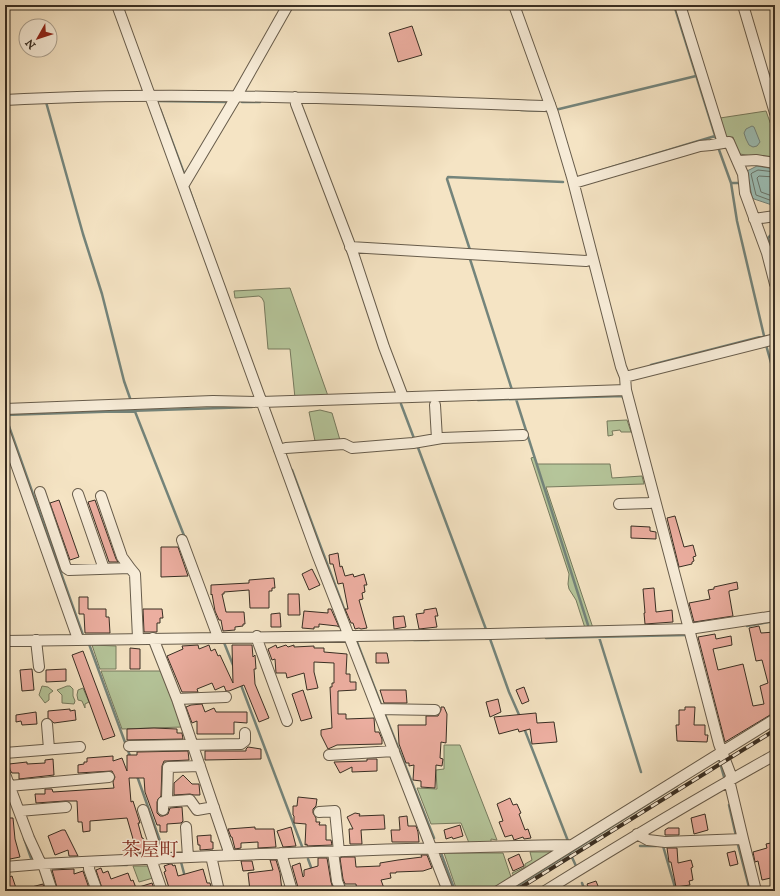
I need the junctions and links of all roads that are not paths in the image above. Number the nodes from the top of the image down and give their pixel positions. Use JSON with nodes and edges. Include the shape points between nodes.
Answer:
{"nodes":[{"id":1,"x":117,"y":5,"type":"edge"},
{"id":2,"x":288,"y":5,"type":"edge"},
{"id":3,"x":514,"y":5,"type":"edge"},
{"id":4,"x":680,"y":5,"type":"edge"},
{"id":5,"x":743,"y":5,"type":"edge"},
{"id":6,"x":150,"y":96,"type":"junction"},
{"id":7,"x":236,"y":97,"type":"junction"},
{"id":8,"x":5,"y":100,"type":"edge"},
{"id":9,"x":296,"y":101,"type":"junction"},
{"id":10,"x":549,"y":107,"type":"junction"},
{"id":11,"x":775,"y":113,"type":"edge"},
{"id":12,"x":719,"y":144,"type":"junction"},
{"id":13,"x":738,"y":161,"type":"junction"},
{"id":14,"x":775,"y":163,"type":"edge"},
{"id":15,"x":573,"y":180,"type":"junction"},
{"id":16,"x":183,"y":186,"type":"junction"},
{"id":17,"x":775,"y":216,"type":"edge"},
{"id":18,"x":754,"y":219,"type":"junction"},
{"id":19,"x":350,"y":247,"type":"junction"},
{"id":20,"x":589,"y":260,"type":"junction"},
{"id":21,"x":775,"y":284,"type":"edge"},
{"id":22,"x":768,"y":340,"type":"edge"},
{"id":23,"x":624,"y":374,"type":"junction"},
{"id":24,"x":626,"y":390,"type":"junction"},
{"id":25,"x":403,"y":397,"type":"junction"},
{"id":26,"x":261,"y":402,"type":"junction"},
{"id":27,"x":435,"y":405,"type":"dead end"},
{"id":28,"x":5,"y":409,"type":"edge"},
{"id":29,"x":5,"y":433,"type":"edge"},
{"id":30,"x":523,"y":435,"type":"dead end"},
{"id":31,"x":437,"y":439,"type":"junction"},
{"id":32,"x":282,"y":449,"type":"junction"},
{"id":33,"x":40,"y":492,"type":"dead end"},
{"id":34,"x":78,"y":494,"type":"dead end"},
{"id":35,"x":101,"y":496,"type":"dead end"},
{"id":36,"x":652,"y":502,"type":"junction"},
{"id":37,"x":619,"y":504,"type":"dead end"},
{"id":38,"x":182,"y":540,"type":"dead end"},
{"id":39,"x":104,"y":568,"type":"junction"},
{"id":40,"x":130,"y":568,"type":"junction"},
{"id":41,"x":775,"y":616,"type":"edge"},
{"id":42,"x":689,"y":629,"type":"junction"},
{"id":43,"x":349,"y":635,"type":"junction"},
{"id":44,"x":220,"y":637,"type":"junction"},
{"id":45,"x":138,"y":638,"type":"junction"},
{"id":46,"x":83,"y":639,"type":"junction"},
{"id":47,"x":257,"y":639,"type":"junction"},
{"id":48,"x":5,"y":641,"type":"edge"},
{"id":49,"x":154,"y":641,"type":"junction"},
{"id":50,"x":37,"y":643,"type":"junction"},
{"id":51,"x":39,"y":667,"type":"dead end"},
{"id":52,"x":226,"y":697,"type":"dead end"},
{"id":53,"x":177,"y":699,"type":"junction"},
{"id":54,"x":381,"y":709,"type":"junction"},
{"id":55,"x":435,"y":710,"type":"dead end"},
{"id":56,"x":775,"y":719,"type":"edge"},
{"id":57,"x":287,"y":721,"type":"dead end"},
{"id":58,"x":47,"y":724,"type":"dead end"},
{"id":59,"x":245,"y":733,"type":"dead end"},
{"id":60,"x":192,"y":744,"type":"junction"},
{"id":61,"x":129,"y":746,"type":"dead end"},
{"id":62,"x":80,"y":747,"type":"dead end"},
{"id":63,"x":49,"y":749,"type":"junction"},
{"id":64,"x":394,"y":751,"type":"junction"},
{"id":65,"x":5,"y":753,"type":"edge"},
{"id":66,"x":330,"y":755,"type":"dead end"},
{"id":67,"x":723,"y":755,"type":"junction"},
{"id":68,"x":775,"y":755,"type":"edge"},
{"id":69,"x":200,"y":766,"type":"junction"},
{"id":70,"x":5,"y":774,"type":"edge"},
{"id":71,"x":109,"y":777,"type":"dead end"},
{"id":72,"x":731,"y":779,"type":"junction"},
{"id":73,"x":9,"y":786,"type":"junction"},
{"id":74,"x":9,"y":798,"type":"edge"},
{"id":75,"x":167,"y":798,"type":"dead end"},
{"id":76,"x":66,"y":807,"type":"dead end"},
{"id":77,"x":214,"y":807,"type":"junction"},
{"id":78,"x":143,"y":810,"type":"dead end"},
{"id":79,"x":163,"y":810,"type":"dead end"},
{"id":80,"x":19,"y":811,"type":"junction"},
{"id":81,"x":319,"y":812,"type":"dead end"},
{"id":82,"x":186,"y":827,"type":"dead end"},
{"id":83,"x":637,"y":834,"type":"junction"},
{"id":84,"x":739,"y":839,"type":"junction"},
{"id":85,"x":571,"y":845,"type":"junction"},
{"id":86,"x":431,"y":848,"type":"junction"},
{"id":87,"x":336,"y":852,"type":"junction"},
{"id":88,"x":281,"y":853,"type":"junction"},
{"id":89,"x":230,"y":855,"type":"junction"},
{"id":90,"x":188,"y":857,"type":"junction"},
{"id":91,"x":155,"y":859,"type":"junction"},
{"id":92,"x":211,"y":859,"type":"junction"},
{"id":93,"x":89,"y":864,"type":"junction"},
{"id":94,"x":35,"y":865,"type":"junction"},
{"id":95,"x":5,"y":867,"type":"edge"},
{"id":96,"x":52,"y":891,"type":"edge"},
{"id":97,"x":97,"y":891,"type":"edge"},
{"id":98,"x":162,"y":891,"type":"edge"},
{"id":99,"x":219,"y":891,"type":"edge"},
{"id":100,"x":292,"y":891,"type":"edge"},
{"id":101,"x":341,"y":891,"type":"edge"},
{"id":102,"x":448,"y":891,"type":"edge"},
{"id":103,"x":498,"y":891,"type":"edge"},
{"id":104,"x":545,"y":891,"type":"edge"},
{"id":105,"x":756,"y":891,"type":"edge"}],
"edges":[{"from":1,"to":6,"type":"street"},
{"from":2,"to":7,"type":"street"},
{"from":3,"to":10,"type":"street"},
{"from":4,"to":12,"type":"street"},
{"from":5,"to":11,"type":"street"},
{"from":6,"to":7,"type":"street"},
{"from":6,"to":8,"type":"street"},
{"from":6,"to":16,"type":"street"},
{"from":7,"to":9,"type":"street"},
{"from":7,"to":16,"type":"street"},
{"from":9,"to":10,"type":"street"},
{"from":9,"to":19,"type":"street"},
{"from":10,"to":15,"type":"street"},
{"from":12,"to":13,"type":"street","via":[[729,142]]},
{"from":12,"to":15,"type":"street","via":[[700,146]]},
{"from":13,"to":14,"type":"street"},
{"from":13,"to":18,"type":"street"},
{"from":15,"to":20,"type":"street"},
{"from":16,"to":26,"type":"street"},
{"from":17,"to":18,"type":"street"},
{"from":18,"to":21,"type":"street"},
{"from":19,"to":20,"type":"street"},
{"from":19,"to":25,"type":"street"},
{"from":20,"to":23,"type":"street"},
{"from":22,"to":23,"type":"street"},
{"from":23,"to":24,"type":"street"},
{"from":24,"to":25,"type":"street"},
{"from":24,"to":36,"type":"street"},
{"from":25,"to":26,"type":"street"},
{"from":26,"to":28,"type":"street","via":[[213,401]]},
{"from":26,"to":32,"type":"street"},
{"from":27,"to":31,"type":"street"},
{"from":29,"to":46,"type":"street"},
{"from":30,"to":31,"type":"street"},
{"from":31,"to":32,"type":"street","via":[[352,448],[344,444]]},
{"from":32,"to":43,"type":"street"},
{"from":33,"to":39,"type":"street","via":[[66,568]]},
{"from":34,"to":39,"type":"street"},
{"from":35,"to":40,"type":"street","via":[[122,557]]},
{"from":36,"to":37,"type":"street"},
{"from":36,"to":42,"type":"street"},
{"from":38,"to":44,"type":"street"},
{"from":39,"to":40,"type":"street"},
{"from":40,"to":45,"type":"street","via":[[135,574]]},
{"from":41,"to":42,"type":"street"},
{"from":42,"to":43,"type":"street"},
{"from":42,"to":67,"type":"street"},
{"from":43,"to":47,"type":"street"},
{"from":43,"to":54,"type":"street"},
{"from":44,"to":47,"type":"street"},
{"from":44,"to":49,"type":"street"},
{"from":45,"to":46,"type":"street"},
{"from":45,"to":49,"type":"street"},
{"from":46,"to":50,"type":"street"},
{"from":47,"to":57,"type":"street"},
{"from":48,"to":50,"type":"street"},
{"from":49,"to":53,"type":"street"},
{"from":50,"to":51,"type":"street"},
{"from":52,"to":53,"type":"street"},
{"from":53,"to":60,"type":"street"},
{"from":54,"to":55,"type":"street"},
{"from":54,"to":64,"type":"street"},
{"from":56,"to":67,"type":"street"},
{"from":58,"to":63,"type":"street"},
{"from":59,"to":60,"type":"street","via":[[245,741],[241,744]]},
{"from":60,"to":61,"type":"street"},
{"from":60,"to":69,"type":"street"},
{"from":62,"to":63,"type":"street"},
{"from":63,"to":65,"type":"street"},
{"from":64,"to":66,"type":"street"},
{"from":64,"to":86,"type":"street"},
{"from":67,"to":72,"type":"street"},
{"from":67,"to":85,"type":"street"},
{"from":68,"to":72,"type":"street"},
{"from":69,"to":75,"type":"street","via":[[168,767]]},
{"from":69,"to":77,"type":"street"},
{"from":70,"to":73,"type":"street"},
{"from":71,"to":73,"type":"street"},
{"from":72,"to":83,"type":"street"},
{"from":72,"to":84,"type":"street"},
{"from":73,"to":74,"type":"street"},
{"from":74,"to":80,"type":"street"},
{"from":76,"to":80,"type":"street"},
{"from":77,"to":79,"type":"street","via":[[198,810],[190,800],[163,802]]},
{"from":77,"to":89,"type":"street"},
{"from":78,"to":91,"type":"street"},
{"from":80,"to":94,"type":"street"},
{"from":81,"to":87,"type":"street","via":[[335,812]]},
{"from":82,"to":90,"type":"street"},
{"from":83,"to":84,"type":"street","via":[[648,840],[665,842]]},
{"from":83,"to":104,"type":"street"},
{"from":84,"to":105,"type":"street"},
{"from":85,"to":86,"type":"street"},
{"from":85,"to":103,"type":"street"},
{"from":86,"to":87,"type":"street"},
{"from":86,"to":102,"type":"street"},
{"from":87,"to":88,"type":"street"},
{"from":87,"to":101,"type":"street"},
{"from":88,"to":89,"type":"street"},
{"from":88,"to":100,"type":"street"},
{"from":89,"to":92,"type":"street"},
{"from":90,"to":91,"type":"street"},
{"from":90,"to":92,"type":"street"},
{"from":91,"to":93,"type":"street"},
{"from":91,"to":98,"type":"street"},
{"from":92,"to":99,"type":"street"},
{"from":93,"to":94,"type":"street"},
{"from":93,"to":97,"type":"street"},
{"from":94,"to":95,"type":"street"},
{"from":94,"to":96,"type":"street","via":[[44,867]]}]}
